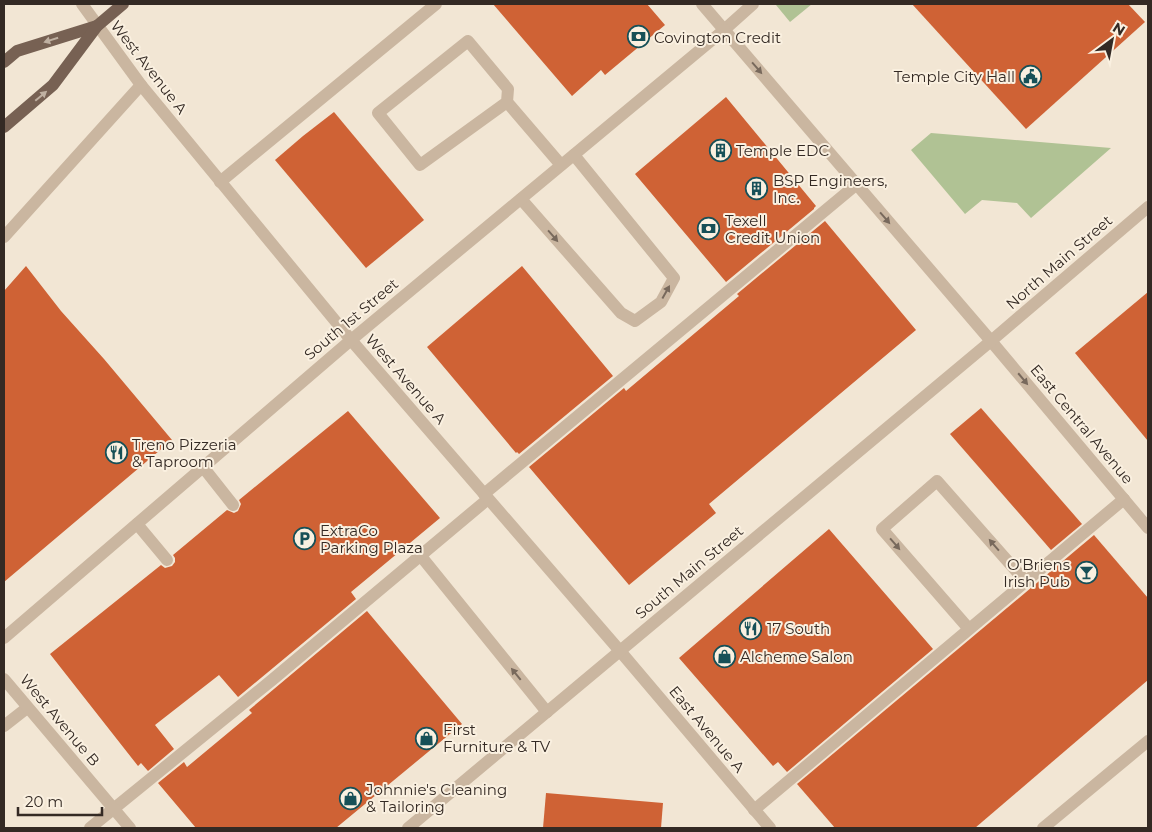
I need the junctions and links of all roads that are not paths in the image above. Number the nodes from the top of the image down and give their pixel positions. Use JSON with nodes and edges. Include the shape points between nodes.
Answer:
{"nodes":[{"id":1,"x":82,"y":4,"type":"edge"},
{"id":2,"x":123,"y":4,"type":"edge"},
{"id":3,"x":436,"y":4,"type":"edge"},
{"id":4,"x":702,"y":4,"type":"edge"},
{"id":5,"x":753,"y":4,"type":"edge"},
{"id":6,"x":97,"y":26,"type":"junction"},
{"id":7,"x":724,"y":30,"type":"junction"},
{"id":8,"x":4,"y":62,"type":"edge"},
{"id":9,"x":140,"y":85,"type":"junction"},
{"id":10,"x":507,"y":102,"type":"junction"},
{"id":11,"x":4,"y":127,"type":"edge"},
{"id":12,"x":574,"y":155,"type":"junction"},
{"id":13,"x":561,"y":165,"type":"junction"},
{"id":14,"x":220,"y":182,"type":"junction"},
{"id":15,"x":857,"y":184,"type":"junction"},
{"id":16,"x":521,"y":199,"type":"junction"},
{"id":17,"x":1148,"y":208,"type":"edge"},
{"id":18,"x":4,"y":237,"type":"edge"},
{"id":19,"x":351,"y":340,"type":"junction"},
{"id":20,"x":991,"y":341,"type":"junction"},
{"id":21,"x":203,"y":467,"type":"junction"},
{"id":22,"x":486,"y":496,"type":"junction"},
{"id":23,"x":1124,"y":499,"type":"junction"},
{"id":24,"x":233,"y":505,"type":"dead end"},
{"id":25,"x":136,"y":524,"type":"junction"},
{"id":26,"x":1148,"y":528,"type":"edge"},
{"id":27,"x":420,"y":555,"type":"junction"},
{"id":28,"x":168,"y":560,"type":"dead end"},
{"id":29,"x":1026,"y":582,"type":"junction"},
{"id":30,"x":969,"y":629,"type":"junction"},
{"id":31,"x":4,"y":638,"type":"edge"},
{"id":32,"x":620,"y":651,"type":"junction"},
{"id":33,"x":4,"y":679,"type":"edge"},
{"id":34,"x":27,"y":708,"type":"junction"},
{"id":35,"x":547,"y":712,"type":"junction"},
{"id":36,"x":4,"y":726,"type":"edge"},
{"id":37,"x":1148,"y":741,"type":"edge"},
{"id":38,"x":113,"y":809,"type":"junction"},
{"id":39,"x":754,"y":810,"type":"junction"},
{"id":40,"x":90,"y":828,"type":"edge"},
{"id":41,"x":130,"y":828,"type":"edge"},
{"id":42,"x":408,"y":828,"type":"edge"},
{"id":43,"x":770,"y":828,"type":"edge"},
{"id":44,"x":1043,"y":828,"type":"edge"}],
"edges":[{"from":1,"to":6,"type":"street","name":"West Avenue A"},
{"from":2,"to":6,"type":"main road"},
{"from":3,"to":14,"type":"street"},
{"from":4,"to":7,"type":"street","name":"East Central Avenue"},
{"from":5,"to":7,"type":"street","name":"South 1st Street"},
{"from":6,"to":8,"type":"main road","one_way":true,"via":[[17,51]]},
{"from":6,"to":9,"type":"street","name":"West Avenue A"},
{"from":11,"to":6,"type":"main road","one_way":true,"via":[[53,85]]},
{"from":7,"to":12,"type":"street","name":"South 1st Street"},
{"from":7,"to":15,"type":"street","name":"East Central Avenue","one_way":true},
{"from":9,"to":14,"type":"street","name":"West Avenue A"},
{"from":9,"to":18,"type":"street"},
{"from":10,"to":10,"type":"street","via":[[508,89],[468,41],[378,113],[420,165]]},
{"from":10,"to":13,"type":"street"},
{"from":12,"to":13,"type":"street","name":"South 1st Street"},
{"from":16,"to":12,"type":"street","one_way":true,"via":[[621,313],[635,321],[661,302],[674,278]]},
{"from":13,"to":16,"type":"street","name":"South 1st Street"},
{"from":14,"to":19,"type":"street","name":"West Avenue A"},
{"from":15,"to":20,"type":"street","name":"East Central Avenue","one_way":true},
{"from":15,"to":22,"type":"street"},
{"from":16,"to":19,"type":"street","name":"South 1st Street"},
{"from":17,"to":20,"type":"street","name":"North Main Street"},
{"from":19,"to":21,"type":"street","name":"South 1st Street"},
{"from":19,"to":22,"type":"street","name":"West Avenue A"},
{"from":20,"to":23,"type":"street","name":"East Central Avenue","one_way":true},
{"from":20,"to":32,"type":"street","name":"South Main Street"},
{"from":21,"to":24,"type":"street"},
{"from":21,"to":25,"type":"street","name":"South 1st Street"},
{"from":22,"to":27,"type":"street"},
{"from":22,"to":32,"type":"street","name":"West Avenue A"},
{"from":23,"to":26,"type":"street","name":"East Central Avenue"},
{"from":23,"to":29,"type":"street"},
{"from":25,"to":28,"type":"street"},
{"from":25,"to":31,"type":"street","name":"South 1st Street"},
{"from":35,"to":27,"type":"street","one_way":true},
{"from":27,"to":38,"type":"street"},
{"from":29,"to":30,"type":"street"},
{"from":29,"to":30,"type":"street","one_way":true,"via":[[938,481],[882,529]]},
{"from":30,"to":39,"type":"street"},
{"from":32,"to":35,"type":"street","name":"South Main Street"},
{"from":32,"to":39,"type":"street","name":"East Avenue A"},
{"from":33,"to":34,"type":"street","name":"West Avenue B"},
{"from":34,"to":36,"type":"street"},
{"from":34,"to":38,"type":"street","name":"West Avenue B"},
{"from":35,"to":42,"type":"street","name":"South Main Street"},
{"from":37,"to":44,"type":"street"},
{"from":38,"to":40,"type":"street"},
{"from":38,"to":41,"type":"street","name":"West Avenue B"},
{"from":39,"to":43,"type":"street","name":"East Avenue A"}]}
